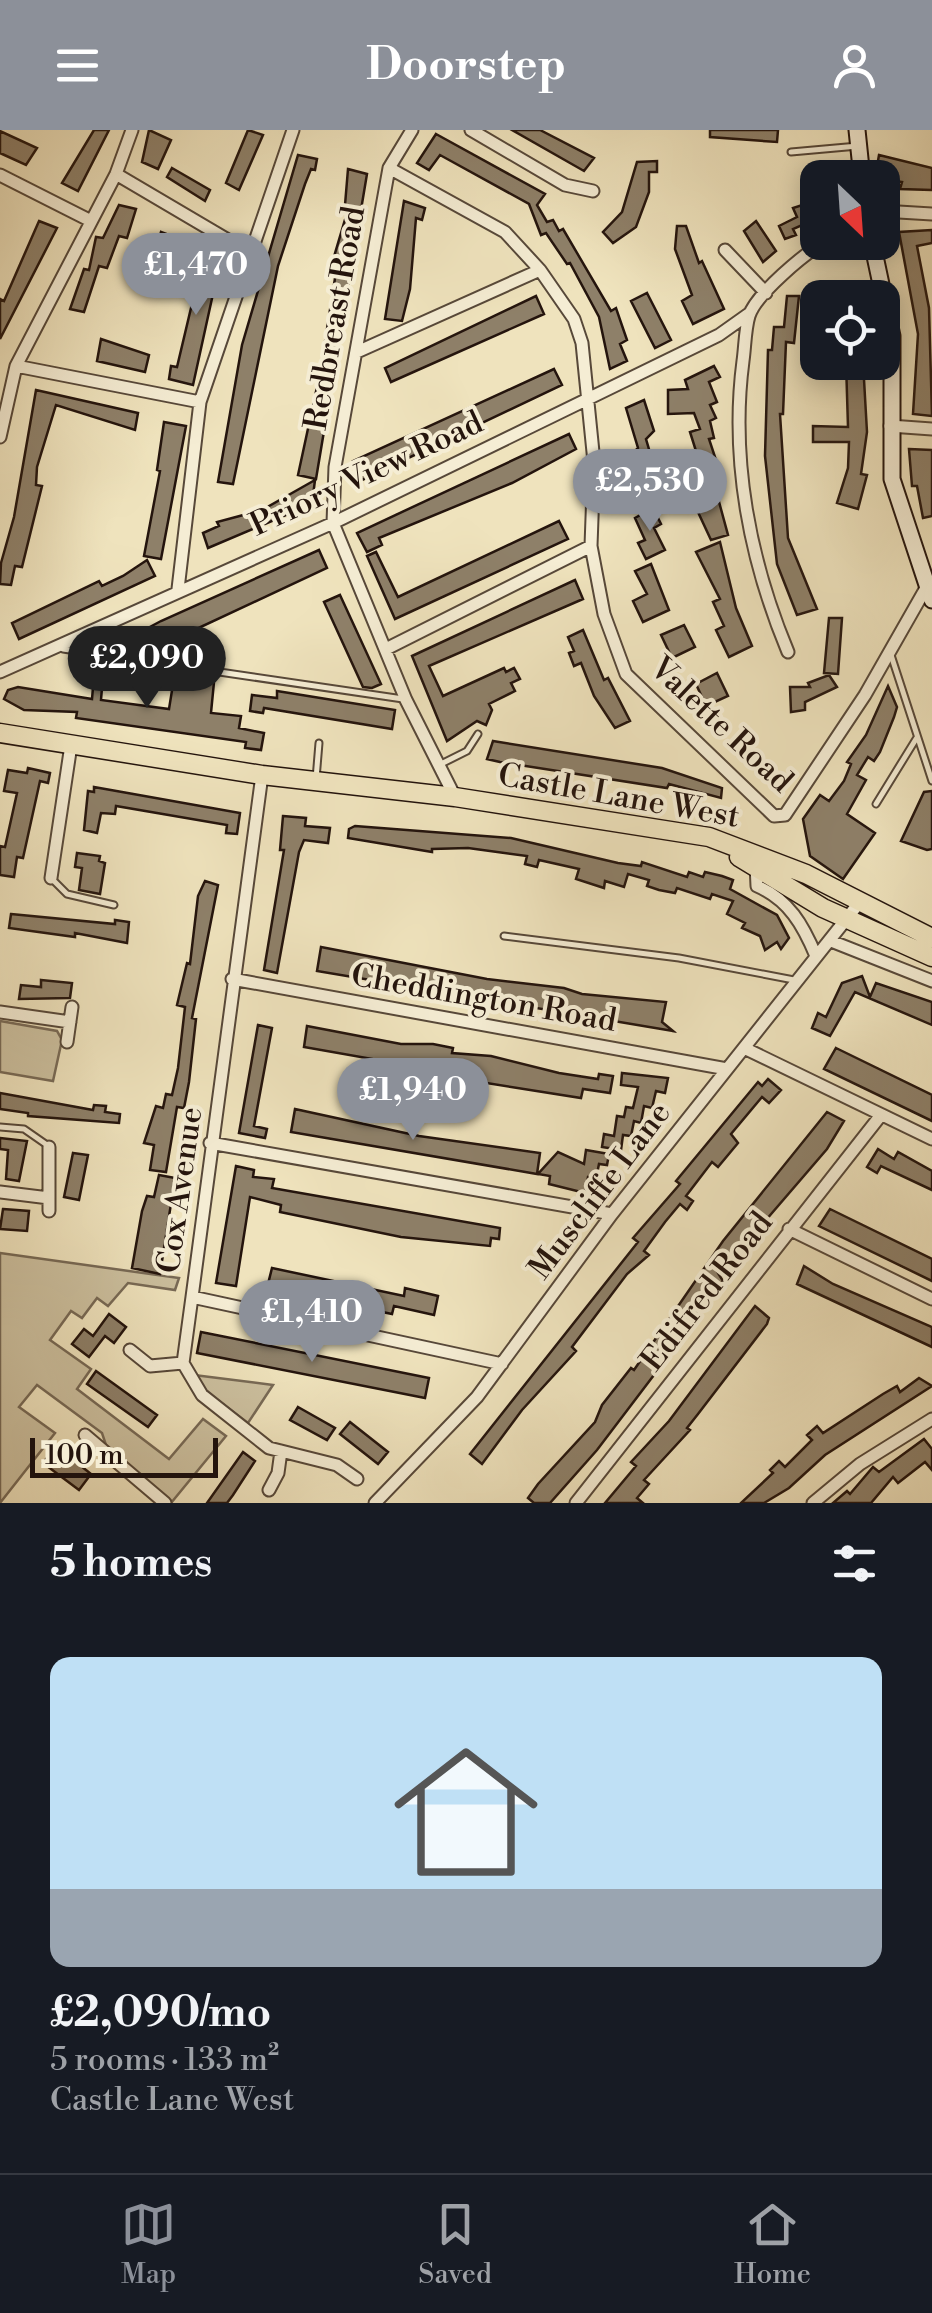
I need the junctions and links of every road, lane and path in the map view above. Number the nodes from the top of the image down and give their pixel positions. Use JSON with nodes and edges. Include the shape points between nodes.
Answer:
{"nodes":[{"id":1,"x":132,"y":130,"type":"edge"},
{"id":2,"x":292,"y":130,"type":"edge"},
{"id":3,"x":412,"y":130,"type":"edge"},
{"id":4,"x":471,"y":130,"type":"edge"},
{"id":5,"x":858,"y":138,"type":"edge"},
{"id":6,"x":792,"y":152,"type":"dead end"},
{"id":7,"x":389,"y":168,"type":"junction"},
{"id":8,"x":116,"y":174,"type":"junction"},
{"id":9,"x":0,"y":175,"type":"edge"},
{"id":10,"x":592,"y":191,"type":"dead end"},
{"id":11,"x":900,"y":212,"type":"edge"},
{"id":12,"x":932,"y":214,"type":"edge"},
{"id":13,"x":91,"y":221,"type":"junction"},
{"id":14,"x":725,"y":250,"type":"dead end"},
{"id":15,"x":250,"y":253,"type":"junction"},
{"id":16,"x":804,"y":260,"type":"edge"},
{"id":17,"x":876,"y":260,"type":"edge"},
{"id":18,"x":540,"y":270,"type":"junction"},
{"id":19,"x":766,"y":293,"type":"junction"},
{"id":20,"x":750,"y":313,"type":"junction"},
{"id":21,"x":358,"y":352,"type":"junction"},
{"id":22,"x":16,"y":366,"type":"junction"},
{"id":23,"x":588,"y":398,"type":"junction"},
{"id":24,"x":200,"y":402,"type":"junction"},
{"id":25,"x":890,"y":426,"type":"junction"},
{"id":26,"x":932,"y":429,"type":"edge"},
{"id":27,"x":0,"y":436,"type":"edge"},
{"id":28,"x":333,"y":523,"type":"junction"},
{"id":29,"x":591,"y":546,"type":"junction"},
{"id":30,"x":178,"y":588,"type":"junction"},
{"id":31,"x":929,"y":594,"type":"edge"},
{"id":32,"x":54,"y":648,"type":"junction"},
{"id":33,"x":386,"y":649,"type":"junction"},
{"id":34,"x":788,"y":652,"type":"dead end"},
{"id":35,"x":890,"y":652,"type":"junction"},
{"id":36,"x":0,"y":672,"type":"edge"},
{"id":37,"x":406,"y":700,"type":"junction"},
{"id":38,"x":0,"y":733,"type":"edge"},
{"id":39,"x":478,"y":734,"type":"dead end"},
{"id":40,"x":917,"y":738,"type":"junction"},
{"id":41,"x":319,"y":743,"type":"dead end"},
{"id":42,"x":71,"y":745,"type":"junction"},
{"id":43,"x":438,"y":765,"type":"junction"},
{"id":44,"x":262,"y":775,"type":"junction"},
{"id":45,"x":932,"y":781,"type":"edge"},
{"id":46,"x":316,"y":782,"type":"junction"},
{"id":47,"x":455,"y":798,"type":"junction"},
{"id":48,"x":876,"y":804,"type":"dead end"},
{"id":49,"x":756,"y":865,"type":"junction"},
{"id":50,"x":52,"y":878,"type":"joint"},
{"id":51,"x":114,"y":905,"type":"dead end"},
{"id":52,"x":855,"y":912,"type":"junction"},
{"id":53,"x":504,"y":936,"type":"dead end"},
{"id":54,"x":932,"y":938,"type":"edge"},
{"id":55,"x":831,"y":941,"type":"junction"},
{"id":56,"x":816,"y":956,"type":"junction"},
{"id":57,"x":932,"y":957,"type":"edge"},
{"id":58,"x":232,"y":980,"type":"junction"},
{"id":59,"x":798,"y":981,"type":"junction"},
{"id":60,"x":932,"y":982,"type":"edge"},
{"id":61,"x":72,"y":1007,"type":"dead end"},
{"id":62,"x":0,"y":1012,"type":"edge"},
{"id":63,"x":70,"y":1022,"type":"junction"},
{"id":64,"x":67,"y":1042,"type":"dead end"},
{"id":65,"x":744,"y":1048,"type":"junction"},
{"id":66,"x":727,"y":1069,"type":"junction"},
{"id":67,"x":882,"y":1115,"type":"junction"},
{"id":68,"x":0,"y":1127,"type":"edge"},
{"id":69,"x":932,"y":1139,"type":"edge"},
{"id":70,"x":210,"y":1143,"type":"junction"},
{"id":71,"x":49,"y":1147,"type":"joint"},
{"id":72,"x":0,"y":1192,"type":"edge"},
{"id":73,"x":612,"y":1214,"type":"junction"},
{"id":74,"x":789,"y":1229,"type":"junction"},
{"id":75,"x":192,"y":1297,"type":"junction"},
{"id":76,"x":932,"y":1299,"type":"edge"},
{"id":77,"x":130,"y":1350,"type":"dead end"},
{"id":78,"x":183,"y":1364,"type":"junction"},
{"id":79,"x":502,"y":1364,"type":"junction"},
{"id":80,"x":932,"y":1419,"type":"edge"},
{"id":81,"x":84,"y":1435,"type":"dead end"},
{"id":82,"x":281,"y":1451,"type":"junction"},
{"id":83,"x":357,"y":1479,"type":"dead end"},
{"id":84,"x":268,"y":1490,"type":"dead end"},
{"id":85,"x":146,"y":1498,"type":"edge"},
{"id":86,"x":165,"y":1503,"type":"edge"},
{"id":87,"x":374,"y":1503,"type":"edge"},
{"id":88,"x":576,"y":1503,"type":"edge"},
{"id":89,"x":813,"y":1503,"type":"edge"}],
"edges":[{"from":1,"to":8,"type":"street"},
{"from":2,"to":15,"type":"street"},
{"from":3,"to":7,"type":"street","name":"Redbreast Road"},
{"from":4,"to":10,"type":"street","via":[[565,185]]},
{"from":5,"to":6,"type":"lane"},
{"from":7,"to":18,"type":"street","name":"Valette Road","via":[[505,232]]},
{"from":7,"to":21,"type":"street","name":"Redbreast Road"},
{"from":8,"to":13,"type":"street"},
{"from":8,"to":15,"type":"street"},
{"from":9,"to":13,"type":"street"},
{"from":11,"to":12,"type":"street"},
{"from":13,"to":22,"type":"street"},
{"from":14,"to":19,"type":"street"},
{"from":15,"to":24,"type":"street"},
{"from":16,"to":19,"type":"street"},
{"from":17,"to":25,"type":"street","via":[[892,336]]},
{"from":18,"to":21,"type":"street"},
{"from":18,"to":23,"type":"street","name":"Valette Road","via":[[574,319]]},
{"from":19,"to":20,"type":"street"},
{"from":20,"to":23,"type":"street","name":"Priory View Road","via":[[719,335]]},
{"from":20,"to":34,"type":"street","via":[[740,412],[748,522],[763,590]]},
{"from":21,"to":28,"type":"street","name":"Redbreast Road","via":[[335,468]]},
{"from":22,"to":24,"type":"street"},
{"from":22,"to":27,"type":"street"},
{"from":23,"to":28,"type":"street","name":"Priory View Road"},
{"from":23,"to":29,"type":"street","name":"Valette Road"},
{"from":24,"to":30,"type":"street"},
{"from":25,"to":26,"type":"street"},
{"from":25,"to":31,"type":"street","via":[[892,479]]},
{"from":28,"to":30,"type":"street","name":"Priory View Road"},
{"from":28,"to":33,"type":"street"},
{"from":29,"to":33,"type":"street"},
{"from":29,"to":35,"type":"street","name":"Valette Road","via":[[604,614],[626,674],[774,816],[785,815]]},
{"from":30,"to":32,"type":"street","name":"Priory View Road"},
{"from":31,"to":35,"type":"street"},
{"from":32,"to":36,"type":"street","name":"Priory View Road"},
{"from":32,"to":37,"type":"lane"},
{"from":33,"to":37,"type":"street"},
{"from":35,"to":40,"type":"lane"},
{"from":37,"to":43,"type":"street"},
{"from":38,"to":42,"type":"main road","name":"Castle Lane West"},
{"from":39,"to":43,"type":"lane","via":[[467,751]]},
{"from":40,"to":45,"type":"lane"},
{"from":40,"to":48,"type":"lane"},
{"from":41,"to":46,"type":"lane"},
{"from":42,"to":44,"type":"main road","name":"Castle Lane West"},
{"from":42,"to":50,"type":"street"},
{"from":43,"to":47,"type":"street"},
{"from":44,"to":46,"type":"main road","name":"Castle Lane West"},
{"from":44,"to":58,"type":"street","name":"Cox Avenue"},
{"from":46,"to":47,"type":"main road","name":"Castle Lane West"},
{"from":47,"to":49,"type":"main road","name":"Castle Lane West","via":[[729,852]]},
{"from":47,"to":52,"type":"main road","name":"Castle Lane West","via":[[709,837],[752,850]]},
{"from":49,"to":52,"type":"main road","name":"Castle Lane West","via":[[822,908]]},
{"from":49,"to":56,"type":"street","name":"Castle Lane West","via":[[757,886],[788,906]]},
{"from":50,"to":51,"type":"lane","via":[[67,894]]},
{"from":52,"to":54,"type":"main road","name":"Castle Lane West"},
{"from":52,"to":55,"type":"street","name":"Muscliffe Lane"},
{"from":52,"to":57,"type":"main road","name":"Castle Lane West"},
{"from":53,"to":59,"type":"lane"},
{"from":55,"to":56,"type":"street","name":"Muscliffe Lane"},
{"from":55,"to":60,"type":"street"},
{"from":56,"to":59,"type":"street","name":"Muscliffe Lane"},
{"from":58,"to":66,"type":"street","name":"Cheddington Road"},
{"from":58,"to":70,"type":"street","name":"Cox Avenue"},
{"from":59,"to":65,"type":"street","name":"Muscliffe Lane"},
{"from":61,"to":63,"type":"street"},
{"from":62,"to":63,"type":"street"},
{"from":63,"to":64,"type":"street"},
{"from":65,"to":66,"type":"street","name":"Muscliffe Lane"},
{"from":65,"to":67,"type":"street"},
{"from":66,"to":73,"type":"street","name":"Muscliffe Lane"},
{"from":67,"to":69,"type":"street"},
{"from":67,"to":74,"type":"street","name":"Edifred Road"},
{"from":68,"to":71,"type":"lane","via":[[24,1130]]},
{"from":70,"to":73,"type":"street"},
{"from":70,"to":75,"type":"street","name":"Cox Avenue"},
{"from":71,"to":72,"type":"street","via":[[49,1205]]},
{"from":73,"to":79,"type":"street","name":"Muscliffe Lane"},
{"from":74,"to":76,"type":"street"},
{"from":74,"to":88,"type":"street","name":"Edifred Road"},
{"from":75,"to":78,"type":"street"},
{"from":75,"to":79,"type":"street","name":"Cox Avenue"},
{"from":77,"to":78,"type":"street","via":[[150,1366]]},
{"from":78,"to":82,"type":"street","via":[[218,1411]]},
{"from":79,"to":87,"type":"street","name":"Muscliffe Lane"},
{"from":80,"to":89,"type":"street"},
{"from":81,"to":85,"type":"street"},
{"from":82,"to":83,"type":"street","via":[[337,1465]]},
{"from":82,"to":84,"type":"street"},
{"from":85,"to":86,"type":"street"}]}
